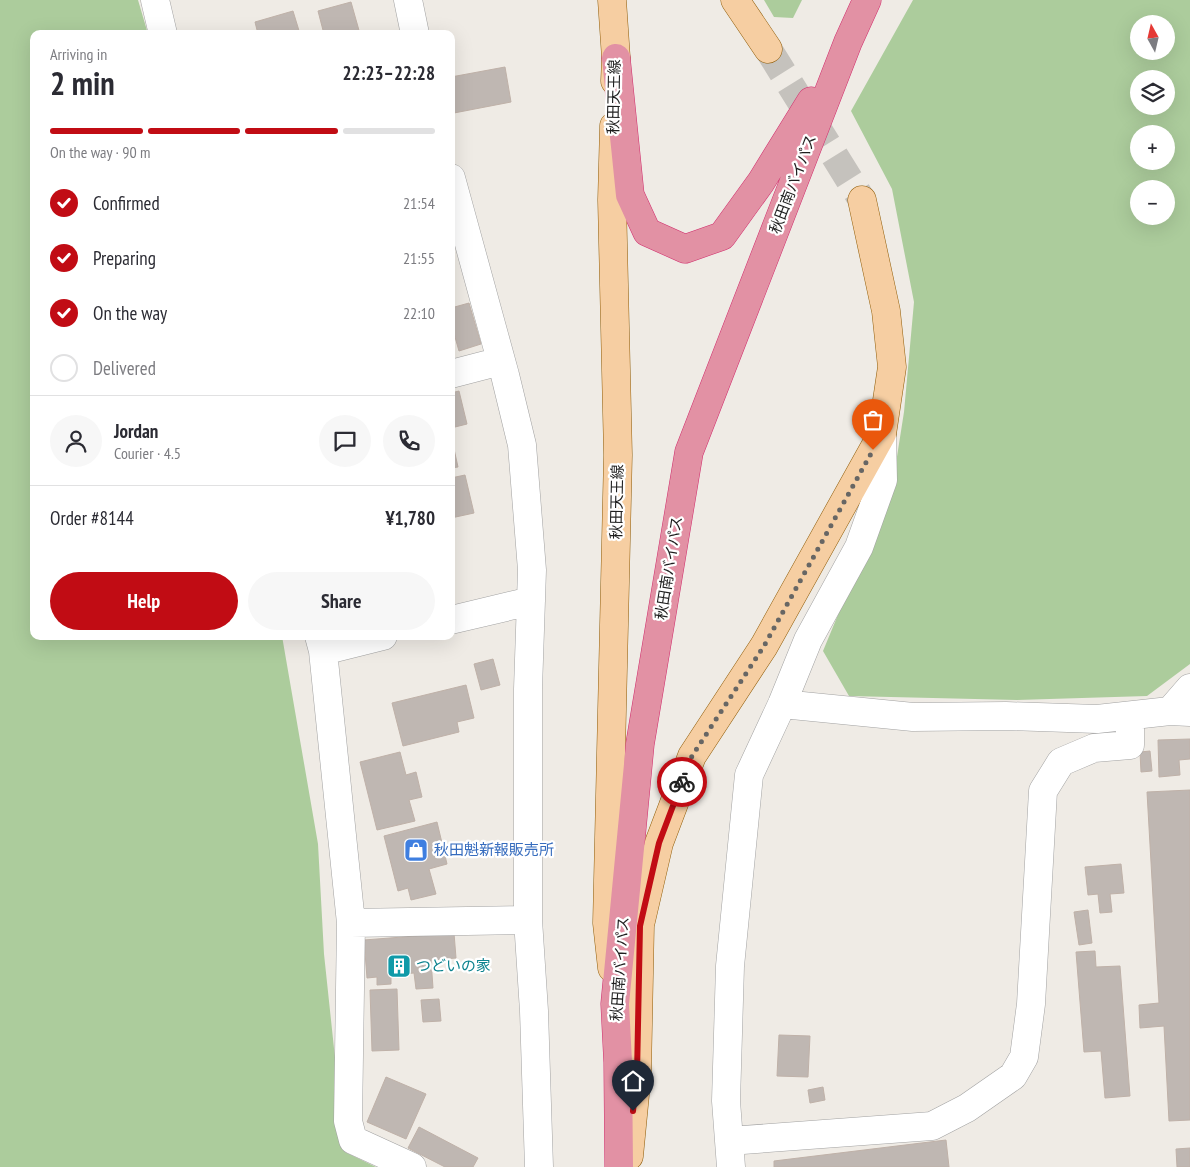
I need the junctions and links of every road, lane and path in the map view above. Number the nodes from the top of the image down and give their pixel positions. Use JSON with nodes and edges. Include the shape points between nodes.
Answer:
{"nodes":[{"id":1,"x":155,"y":0,"type":"edge"},
{"id":2,"x":408,"y":0,"type":"edge"},
{"id":3,"x":612,"y":0,"type":"edge"},
{"id":4,"x":735,"y":0,"type":"edge"},
{"id":5,"x":867,"y":0,"type":"edge"},
{"id":6,"x":162,"y":30,"type":"edge"},
{"id":7,"x":414,"y":30,"type":"edge"},
{"id":8,"x":848,"y":42,"type":"junction"},
{"id":9,"x":768,"y":49,"type":"tunnel mouth"},
{"id":10,"x":616,"y":58,"type":"junction"},
{"id":11,"x":455,"y":193,"type":"edge"},
{"id":12,"x":862,"y":200,"type":"tunnel mouth"},
{"id":13,"x":501,"y":361,"type":"junction"},
{"id":14,"x":455,"y":373,"type":"edge"},
{"id":15,"x":882,"y":434,"type":"junction"},
{"id":16,"x":531,"y":601,"type":"junction"},
{"id":17,"x":455,"y":619,"type":"edge"},
{"id":18,"x":348,"y":640,"type":"edge"},
{"id":19,"x":321,"y":643,"type":"edge"},
{"id":20,"x":1190,"y":688,"type":"edge"},
{"id":21,"x":782,"y":704,"type":"junction"},
{"id":22,"x":1180,"y":712,"type":"edge"},
{"id":23,"x":1130,"y":716,"type":"junction"},
{"id":24,"x":528,"y":920,"type":"junction"},
{"id":25,"x":351,"y":923,"type":"junction"},
{"id":26,"x":615,"y":1004,"type":"junction"},
{"id":27,"x":730,"y":1154,"type":"edge"},
{"id":28,"x":412,"y":1167,"type":"edge"},
{"id":29,"x":539,"y":1167,"type":"edge"},
{"id":30,"x":619,"y":1167,"type":"edge"},
{"id":31,"x":627,"y":1167,"type":"edge"}],
"edges":[{"from":1,"to":6,"type":"street"},
{"from":2,"to":7,"type":"street"},
{"from":3,"to":10,"type":"main road","name":"秋田天王線"},
{"from":4,"to":9,"type":"main road"},
{"from":5,"to":8,"type":"highway","name":"秋田南バイパス"},
{"from":8,"to":10,"type":"highway","via":[[761,182],[722,236],[685,249],[648,232],[630,195]]},
{"from":8,"to":26,"type":"highway","name":"秋田南バイパス","via":[[689,452],[640,744]]},
{"from":10,"to":26,"type":"main road","name":"秋田天王線","via":[[612,200],[618,454],[607,923]]},
{"from":11,"to":13,"type":"street"},
{"from":12,"to":15,"type":"main road","via":[[886,311],[892,367]]},
{"from":13,"to":14,"type":"street"},
{"from":13,"to":16,"type":"street","via":[[522,446],[532,570]]},
{"from":15,"to":21,"type":"street","via":[[883,480],[859,547],[808,640]]},
{"from":15,"to":31,"type":"main road","via":[[764,646],[692,756],[659,843],[640,926],[637,1074]]},
{"from":16,"to":17,"type":"street"},
{"from":16,"to":24,"type":"street"},
{"from":18,"to":19,"type":"street"},
{"from":19,"to":25,"type":"street"},
{"from":20,"to":22,"type":"street"},
{"from":21,"to":23,"type":"street","via":[[913,718],[1006,716],[1097,719]]},
{"from":21,"to":27,"type":"street","via":[[750,775],[730,966],[726,1101]]},
{"from":22,"to":23,"type":"street"},
{"from":23,"to":27,"type":"street","via":[[1130,745],[1094,748],[1061,762],[1043,791],[1031,1004],[1024,1057],[1013,1076],[967,1108],[932,1126]]},
{"from":24,"to":25,"type":"street"},
{"from":24,"to":29,"type":"street"},
{"from":25,"to":28,"type":"street","via":[[348,1121],[353,1140]]},
{"from":26,"to":30,"type":"highway","name":"秋田南バイパス"}]}
